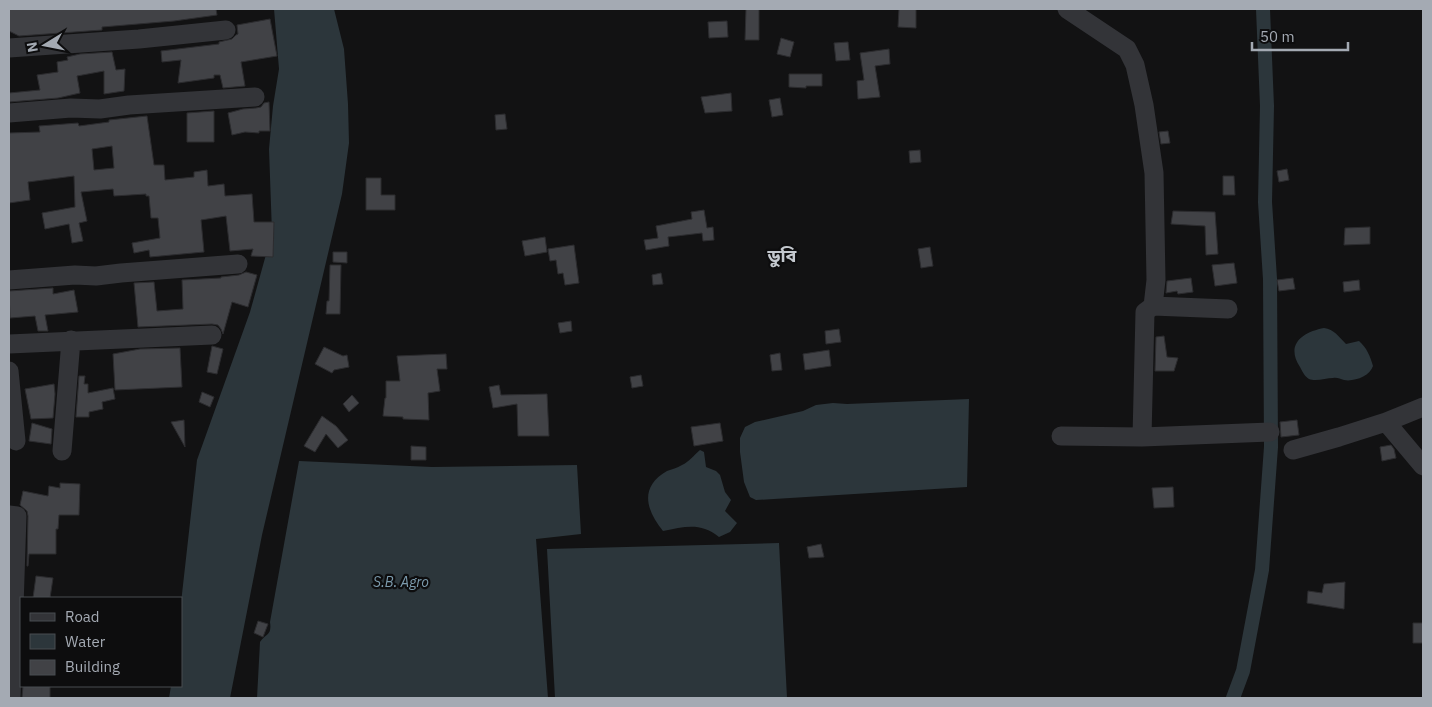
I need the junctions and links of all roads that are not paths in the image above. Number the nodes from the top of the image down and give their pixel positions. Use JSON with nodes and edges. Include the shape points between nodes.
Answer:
{"nodes":[{"id":1,"x":1067,"y":9,"type":"edge"},
{"id":2,"x":226,"y":30,"type":"dead end"},
{"id":3,"x":9,"y":48,"type":"edge"},
{"id":4,"x":255,"y":97,"type":"dead end"},
{"id":5,"x":9,"y":113,"type":"edge"},
{"id":6,"x":238,"y":264,"type":"dead end"},
{"id":7,"x":9,"y":280,"type":"edge"},
{"id":8,"x":1153,"y":306,"type":"junction"},
{"id":9,"x":1228,"y":308,"type":"dead end"},
{"id":10,"x":212,"y":335,"type":"dead end"},
{"id":11,"x":71,"y":340,"type":"junction"},
{"id":12,"x":9,"y":344,"type":"edge"},
{"id":13,"x":9,"y":371,"type":"edge"},
{"id":14,"x":1423,"y":407,"type":"edge"},
{"id":15,"x":1386,"y":422,"type":"junction"},
{"id":16,"x":1270,"y":432,"type":"dead end"},
{"id":17,"x":1061,"y":436,"type":"dead end"},
{"id":18,"x":1142,"y":437,"type":"junction"},
{"id":19,"x":16,"y":441,"type":"dead end"},
{"id":20,"x":1294,"y":450,"type":"dead end"},
{"id":21,"x":62,"y":451,"type":"dead end"},
{"id":22,"x":1423,"y":466,"type":"edge"},
{"id":23,"x":9,"y":515,"type":"edge"},
{"id":24,"x":11,"y":698,"type":"edge"}],
"edges":[{"from":1,"to":8,"type":"street","via":[[1127,49],[1135,65],[1154,172],[1156,280]]},
{"from":2,"to":3,"type":"street"},
{"from":4,"to":5,"type":"street"},
{"from":6,"to":7,"type":"street"},
{"from":8,"to":9,"type":"street"},
{"from":8,"to":18,"type":"street","via":[[1145,312]]},
{"from":10,"to":11,"type":"street"},
{"from":11,"to":12,"type":"street"},
{"from":11,"to":21,"type":"street"},
{"from":13,"to":19,"type":"street"},
{"from":14,"to":15,"type":"street"},
{"from":15,"to":20,"type":"street"},
{"from":15,"to":22,"type":"street"},
{"from":16,"to":18,"type":"street"},
{"from":17,"to":18,"type":"street"},
{"from":23,"to":24,"type":"street","via":[[17,516]]}]}
